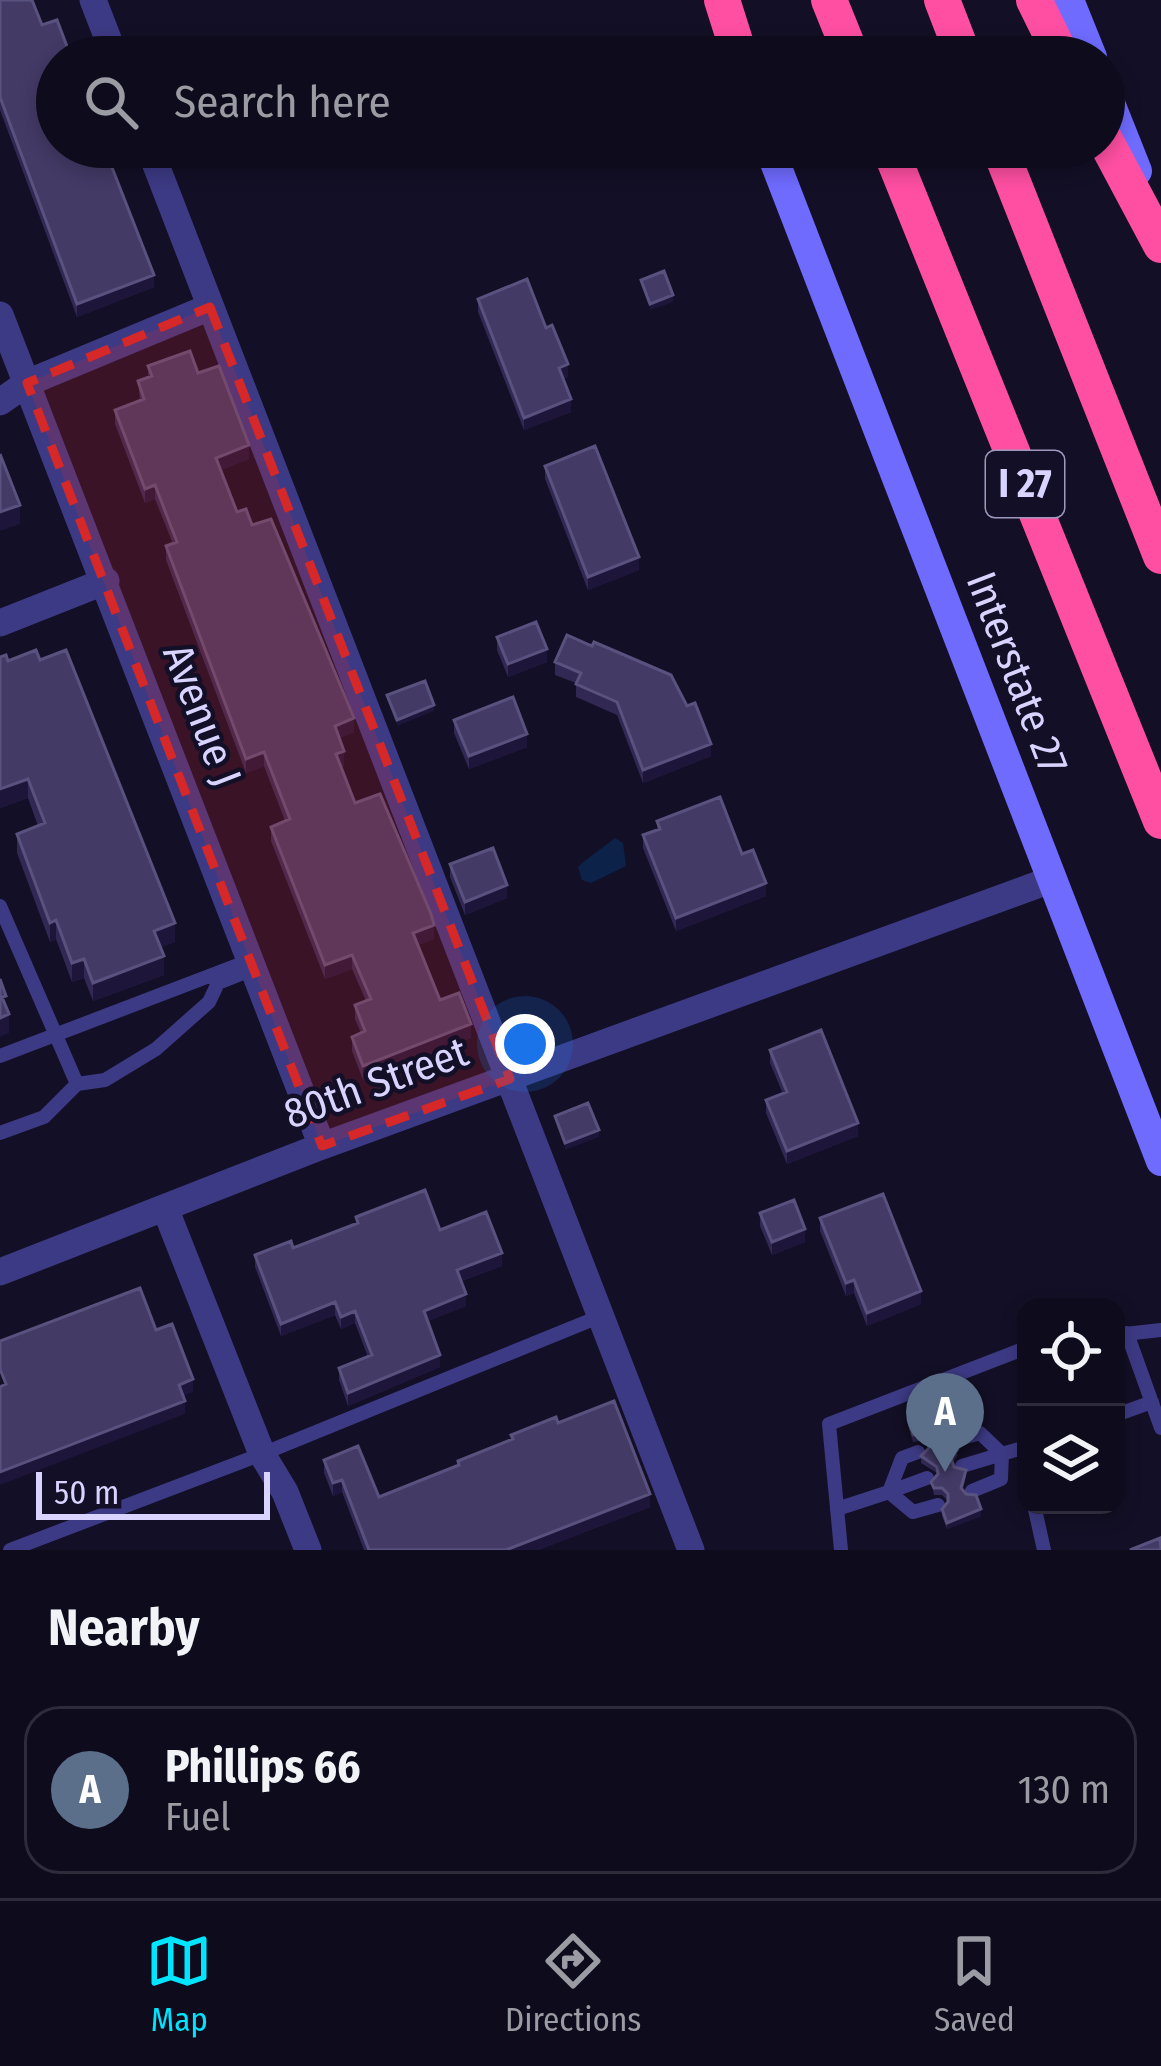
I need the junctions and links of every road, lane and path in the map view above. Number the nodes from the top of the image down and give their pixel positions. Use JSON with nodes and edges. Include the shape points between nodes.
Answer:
{"nodes":[{"id":1,"x":94,"y":0,"type":"edge"},
{"id":2,"x":706,"y":0,"type":"edge"},
{"id":3,"x":722,"y":0,"type":"edge"},
{"id":4,"x":829,"y":0,"type":"edge"},
{"id":5,"x":941,"y":0,"type":"edge"},
{"id":6,"x":1034,"y":0,"type":"edge"},
{"id":7,"x":1069,"y":0,"type":"edge"},
{"id":8,"x":107,"y":36,"type":"edge"},
{"id":9,"x":724,"y":36,"type":"edge"},
{"id":10,"x":730,"y":36,"type":"edge"},
{"id":11,"x":844,"y":36,"type":"edge"},
{"id":12,"x":956,"y":36,"type":"edge"},
{"id":13,"x":1052,"y":36,"type":"edge"},
{"id":14,"x":1084,"y":36,"type":"edge"},
{"id":15,"x":1125,"y":141,"type":"edge"},
{"id":16,"x":157,"y":168,"type":"edge"},
{"id":17,"x":777,"y":168,"type":"edge"},
{"id":18,"x":897,"y":168,"type":"edge"},
{"id":19,"x":1007,"y":168,"type":"edge"},
{"id":20,"x":1120,"y":168,"type":"edge"},
{"id":21,"x":1161,"y":232,"type":"edge"},
{"id":22,"x":1161,"y":245,"type":"edge"},
{"id":23,"x":210,"y":307,"type":"junction"},
{"id":24,"x":0,"y":315,"type":"edge"},
{"id":25,"x":27,"y":383,"type":"junction"},
{"id":26,"x":0,"y":402,"type":"edge"},
{"id":27,"x":1161,"y":556,"type":"edge"},
{"id":28,"x":106,"y":581,"type":"junction"},
{"id":29,"x":0,"y":622,"type":"edge"},
{"id":30,"x":1161,"y":821,"type":"edge"},
{"id":31,"x":1052,"y":879,"type":"junction"},
{"id":32,"x":0,"y":907,"type":"edge"},
{"id":33,"x":253,"y":964,"type":"junction"},
{"id":34,"x":52,"y":1036,"type":"junction"},
{"id":35,"x":0,"y":1056,"type":"edge"},
{"id":36,"x":510,"y":1078,"type":"junction"},
{"id":37,"x":77,"y":1084,"type":"junction"},
{"id":38,"x":0,"y":1133,"type":"edge"},
{"id":39,"x":322,"y":1146,"type":"junction"},
{"id":40,"x":1161,"y":1161,"type":"edge"},
{"id":41,"x":165,"y":1208,"type":"junction"},
{"id":42,"x":0,"y":1272,"type":"edge"},
{"id":43,"x":601,"y":1316,"type":"junction"},
{"id":44,"x":1161,"y":1330,"type":"edge"},
{"id":45,"x":1125,"y":1334,"type":"edge"},
{"id":46,"x":1125,"y":1341,"type":"edge"},
{"id":47,"x":1017,"y":1351,"type":"edge"},
{"id":48,"x":1152,"y":1402,"type":"junction"},
{"id":49,"x":1125,"y":1412,"type":"edge"},
{"id":50,"x":1161,"y":1428,"type":"edge"},
{"id":51,"x":952,"y":1441,"type":"edge"},
{"id":52,"x":1017,"y":1450,"type":"edge"},
{"id":53,"x":917,"y":1452,"type":"edge"},
{"id":54,"x":262,"y":1454,"type":"junction"},
{"id":55,"x":1002,"y":1454,"type":"junction"},
{"id":56,"x":962,"y":1466,"type":"edge"},
{"id":57,"x":927,"y":1478,"type":"edge"},
{"id":58,"x":972,"y":1491,"type":"edge"},
{"id":59,"x":889,"y":1492,"type":"junction"},
{"id":60,"x":938,"y":1504,"type":"dead end"},
{"id":61,"x":837,"y":1509,"type":"junction"},
{"id":62,"x":1036,"y":1514,"type":"edge"},
{"id":63,"x":10,"y":1550,"type":"edge"},
{"id":64,"x":308,"y":1550,"type":"edge"},
{"id":65,"x":691,"y":1550,"type":"edge"},
{"id":66,"x":841,"y":1550,"type":"edge"},
{"id":67,"x":1044,"y":1550,"type":"edge"}],
"edges":[{"from":1,"to":8,"type":"street"},
{"from":2,"to":9,"type":"main road"},
{"from":3,"to":10,"type":"highway"},
{"from":4,"to":11,"type":"highway"},
{"from":5,"to":12,"type":"highway"},
{"from":6,"to":13,"type":"highway"},
{"from":7,"to":14,"type":"main road"},
{"from":15,"to":21,"type":"main road"},
{"from":16,"to":23,"type":"street"},
{"from":17,"to":31,"type":"main road","name":"Interstate 27"},
{"from":18,"to":30,"type":"highway","number":"I 27"},
{"from":19,"to":27,"type":"highway","number":"I 27"},
{"from":20,"to":22,"type":"highway"},
{"from":23,"to":25,"type":"street"},
{"from":23,"to":36,"type":"street"},
{"from":24,"to":25,"type":"street","name":"Avenue J"},
{"from":25,"to":26,"type":"street"},
{"from":25,"to":28,"type":"street","name":"Avenue J"},
{"from":28,"to":29,"type":"street"},
{"from":28,"to":33,"type":"street","name":"Avenue J"},
{"from":31,"to":36,"type":"street","name":"80th Street"},
{"from":31,"to":40,"type":"main road","name":"Interstate 27"},
{"from":32,"to":34,"type":"lane"},
{"from":33,"to":34,"type":"lane"},
{"from":33,"to":37,"type":"lane","via":[[218,983],[209,1002],[156,1049],[105,1079]]},
{"from":33,"to":39,"type":"street","name":"Avenue J"},
{"from":34,"to":35,"type":"lane"},
{"from":34,"to":37,"type":"lane"},
{"from":36,"to":39,"type":"street","name":"80th Street"},
{"from":36,"to":43,"type":"street"},
{"from":37,"to":38,"type":"lane","via":[[44,1117]]},
{"from":39,"to":41,"type":"street","name":"80th Street"},
{"from":41,"to":42,"type":"street","name":"80th Street"},
{"from":41,"to":54,"type":"street"},
{"from":43,"to":54,"type":"lane"},
{"from":43,"to":65,"type":"street"},
{"from":44,"to":45,"type":"lane"},
{"from":46,"to":48,"type":"lane"},
{"from":47,"to":61,"type":"lane","via":[[829,1424]]},
{"from":48,"to":49,"type":"lane"},
{"from":48,"to":50,"type":"lane"},
{"from":51,"to":55,"type":"lane","via":[[980,1433]]},
{"from":52,"to":55,"type":"lane"},
{"from":53,"to":59,"type":"lane","via":[[902,1459]]},
{"from":54,"to":63,"type":"lane"},
{"from":54,"to":64,"type":"street"},
{"from":55,"to":56,"type":"lane"},
{"from":55,"to":58,"type":"lane","via":[[1001,1479]]},
{"from":57,"to":59,"type":"lane"},
{"from":59,"to":60,"type":"lane","via":[[913,1512]]},
{"from":59,"to":61,"type":"lane"},
{"from":61,"to":66,"type":"lane"},
{"from":62,"to":67,"type":"lane"}]}
